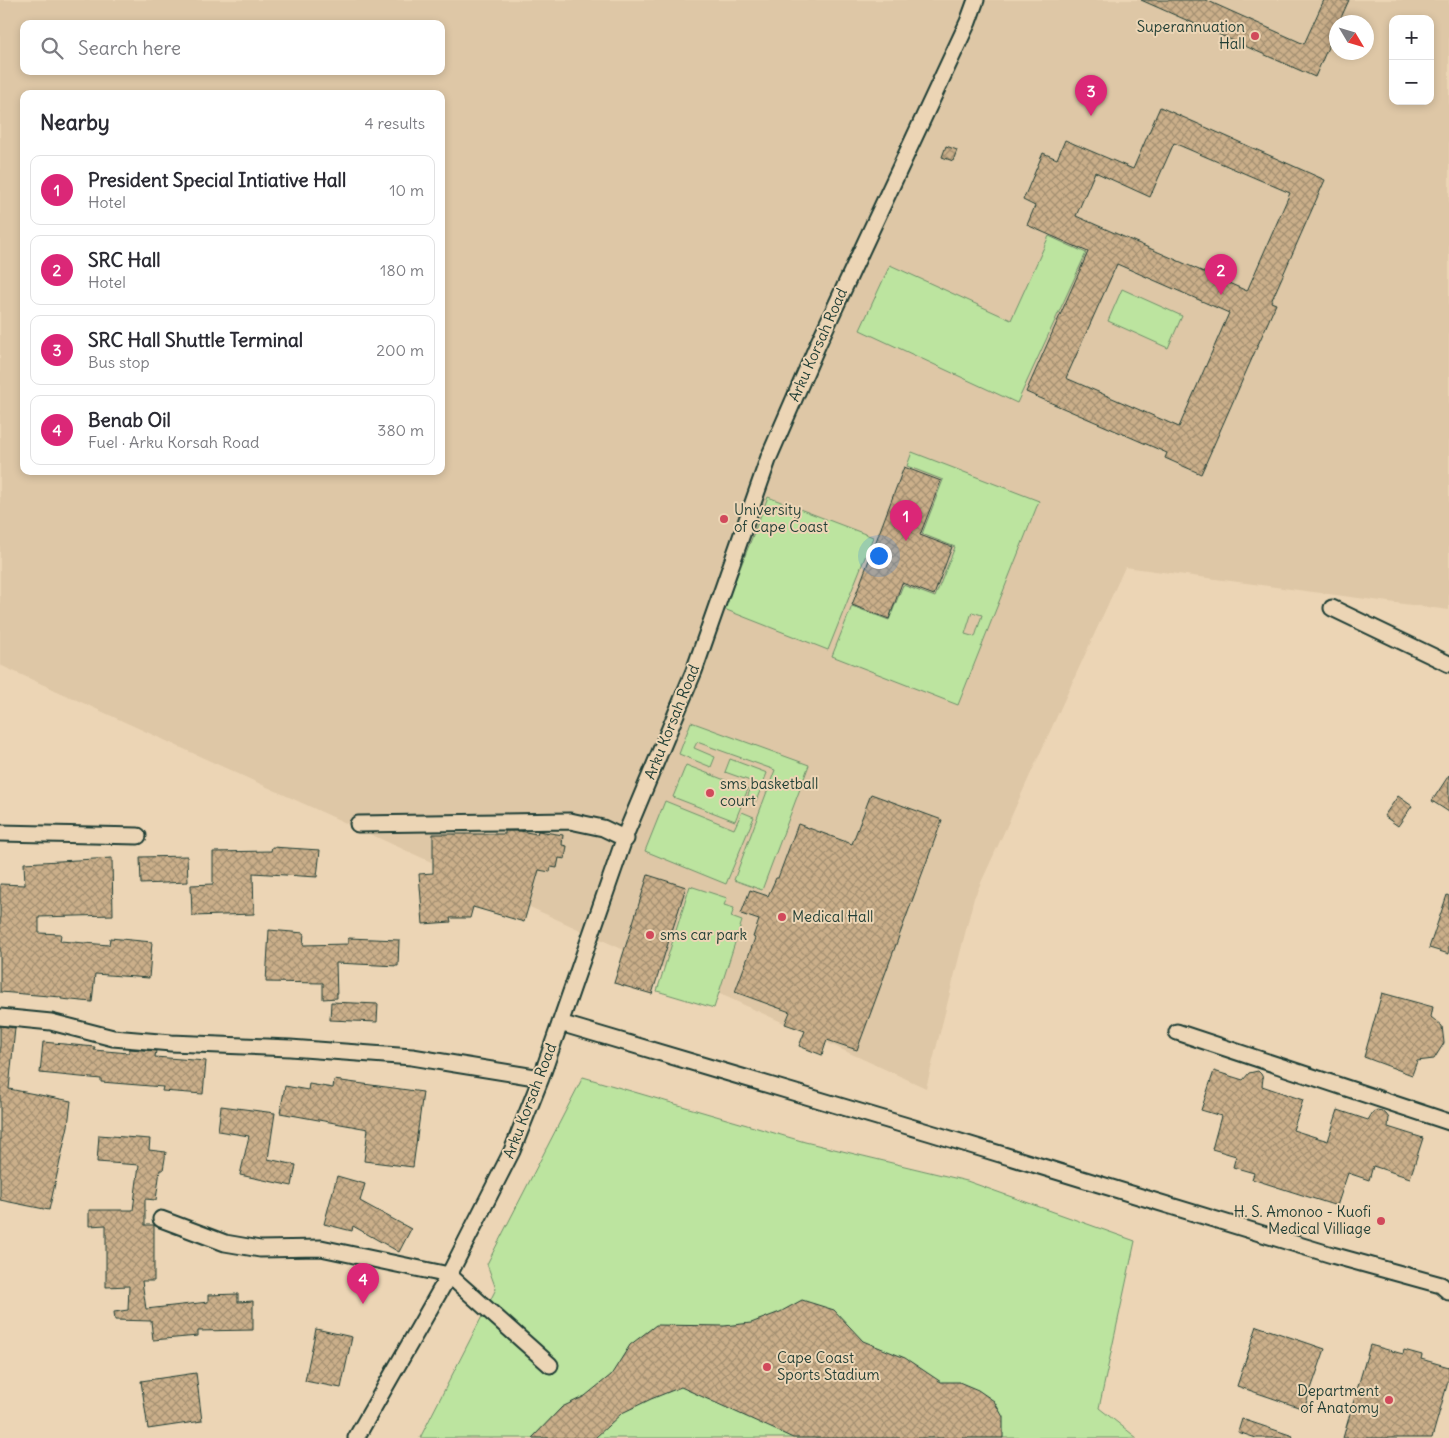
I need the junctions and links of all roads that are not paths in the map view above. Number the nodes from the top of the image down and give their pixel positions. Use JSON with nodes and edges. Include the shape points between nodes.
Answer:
{"nodes":[{"id":1,"x":976,"y":0,"type":"edge"},
{"id":2,"x":1332,"y":608,"type":"dead end"},
{"id":3,"x":1449,"y":664,"type":"edge"},
{"id":4,"x":358,"y":824,"type":"dead end"},
{"id":5,"x":0,"y":833,"type":"edge"},
{"id":6,"x":138,"y":836,"type":"dead end"},
{"id":7,"x":626,"y":839,"type":"junction"},
{"id":8,"x":0,"y":1017,"type":"edge"},
{"id":9,"x":560,"y":1023,"type":"junction"},
{"id":10,"x":1177,"y":1032,"type":"dead end"},
{"id":11,"x":541,"y":1078,"type":"junction"},
{"id":12,"x":1449,"y":1122,"type":"edge"},
{"id":13,"x":161,"y":1218,"type":"dead end"},
{"id":14,"x":449,"y":1275,"type":"junction"},
{"id":15,"x":1446,"y":1286,"type":"edge"},
{"id":16,"x":550,"y":1364,"type":"dead end"},
{"id":17,"x":356,"y":1438,"type":"edge"}],
"edges":[{"from":1,"to":7,"type":"street","name":"Arku Korsah Road","via":[[769,457],[694,671]]},
{"from":2,"to":3,"type":"street"},
{"from":4,"to":7,"type":"street","via":[[570,821],[603,828]]},
{"from":5,"to":6,"type":"street"},
{"from":7,"to":9,"type":"street","name":"Arku Korsah Road"},
{"from":8,"to":11,"type":"street","via":[[51,1022],[113,1038],[412,1057]]},
{"from":9,"to":11,"type":"street","name":"Arku Korsah Road"},
{"from":9,"to":15,"type":"street","via":[[1332,1255]]},
{"from":10,"to":12,"type":"street"},
{"from":11,"to":14,"type":"street","name":"Arku Korsah Road","via":[[512,1151]]},
{"from":13,"to":14,"type":"street","via":[[225,1243],[260,1249],[321,1248]]},
{"from":14,"to":16,"type":"street"},
{"from":14,"to":17,"type":"street","name":"Arku Korsah Road"}]}
